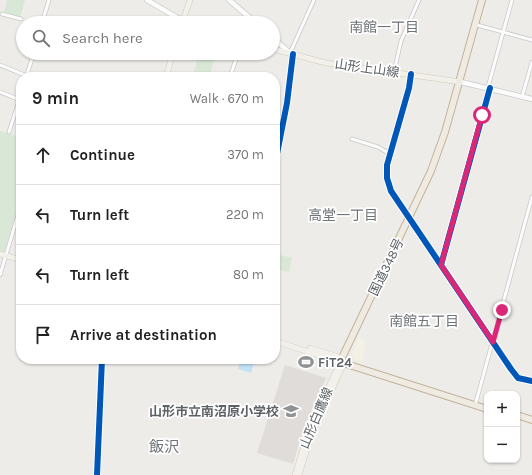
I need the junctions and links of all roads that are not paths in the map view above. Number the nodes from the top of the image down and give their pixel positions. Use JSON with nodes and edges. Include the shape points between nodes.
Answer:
{"nodes":[{"id":1,"x":49,"y":0,"type":"edge"},
{"id":2,"x":147,"y":0,"type":"edge"},
{"id":3,"x":190,"y":0,"type":"edge"},
{"id":4,"x":229,"y":0,"type":"edge"},
{"id":5,"x":314,"y":0,"type":"edge"},
{"id":6,"x":419,"y":0,"type":"edge"},
{"id":7,"x":483,"y":0,"type":"edge"},
{"id":8,"x":512,"y":0,"type":"edge"},
{"id":9,"x":2,"y":14,"type":"dead end"},
{"id":10,"x":44,"y":16,"type":"edge"},
{"id":11,"x":174,"y":16,"type":"edge"},
{"id":12,"x":186,"y":16,"type":"edge"},
{"id":13,"x":248,"y":16,"type":"edge"},
{"id":14,"x":16,"y":18,"type":"edge"},
{"id":15,"x":477,"y":25,"type":"junction"},
{"id":16,"x":503,"y":32,"type":"junction"},
{"id":17,"x":532,"y":40,"type":"edge"},
{"id":18,"x":280,"y":44,"type":"edge"},
{"id":19,"x":280,"y":51,"type":"edge"},
{"id":20,"x":292,"y":54,"type":"junction"},
{"id":21,"x":32,"y":60,"type":"edge"},
{"id":22,"x":171,"y":60,"type":"edge"},
{"id":23,"x":236,"y":60,"type":"edge"},
{"id":24,"x":532,"y":62,"type":"edge"},
{"id":25,"x":0,"y":65,"type":"edge"},
{"id":26,"x":16,"y":72,"type":"edge"},
{"id":27,"x":28,"y":72,"type":"edge"},
{"id":28,"x":167,"y":72,"type":"edge"},
{"id":29,"x":232,"y":72,"type":"edge"},
{"id":30,"x":394,"y":72,"type":"junction"},
{"id":31,"x":411,"y":74,"type":"junction"},
{"id":32,"x":460,"y":82,"type":"junction"},
{"id":33,"x":489,"y":87,"type":"junction"},
{"id":34,"x":0,"y":92,"type":"edge"},
{"id":35,"x":522,"y":97,"type":"junction"},
{"id":36,"x":16,"y":98,"type":"edge"},
{"id":37,"x":532,"y":99,"type":"edge"},
{"id":38,"x":16,"y":112,"type":"edge"},
{"id":39,"x":9,"y":132,"type":"dead end"},
{"id":40,"x":280,"y":139,"type":"edge"},
{"id":41,"x":352,"y":139,"type":"dead end"},
{"id":42,"x":390,"y":154,"type":"junction"},
{"id":43,"x":532,"y":196,"type":"edge"},
{"id":44,"x":16,"y":219,"type":"edge"},
{"id":45,"x":411,"y":219,"type":"junction"},
{"id":46,"x":3,"y":256,"type":"edge"},
{"id":47,"x":16,"y":259,"type":"edge"},
{"id":48,"x":16,"y":261,"type":"edge"},
{"id":49,"x":441,"y":265,"type":"junction"},
{"id":50,"x":0,"y":275,"type":"edge"},
{"id":51,"x":280,"y":341,"type":"edge"},
{"id":52,"x":493,"y":342,"type":"junction"},
{"id":53,"x":343,"y":361,"type":"junction"},
{"id":54,"x":102,"y":364,"type":"edge"},
{"id":55,"x":532,"y":381,"type":"edge"},
{"id":56,"x":476,"y":402,"type":"junction"},
{"id":57,"x":484,"y":406,"type":"edge"},
{"id":58,"x":484,"y":406,"type":"edge"},
{"id":59,"x":520,"y":418,"type":"edge"},
{"id":60,"x":532,"y":422,"type":"edge"},
{"id":61,"x":97,"y":475,"type":"edge"},
{"id":62,"x":295,"y":475,"type":"edge"},
{"id":63,"x":299,"y":475,"type":"edge"}],
"edges":[{"from":1,"to":10,"type":"street"},
{"from":2,"to":11,"type":"street"},
{"from":3,"to":12,"type":"main road"},
{"from":4,"to":13,"type":"street"},
{"from":5,"to":20,"type":"street"},
{"from":6,"to":30,"type":"street","via":[[401,41]]},
{"from":7,"to":15,"type":"highway","name":"国道348号"},
{"from":7,"to":32,"type":"highway","name":"国道348号"},
{"from":8,"to":16,"type":"street"},
{"from":9,"to":14,"type":"street"},
{"from":15,"to":16,"type":"street"},
{"from":15,"to":32,"type":"highway","name":"国道348号"},
{"from":16,"to":17,"type":"street"},
{"from":16,"to":33,"type":"street"},
{"from":18,"to":20,"type":"street"},
{"from":19,"to":20,"type":"main road","name":"山形上山線"},
{"from":20,"to":30,"type":"main road","name":"山形上山線","via":[[326,63]]},
{"from":20,"to":40,"type":"street"},
{"from":21,"to":27,"type":"street"},
{"from":22,"to":28,"type":"main road"},
{"from":23,"to":29,"type":"street"},
{"from":24,"to":35,"type":"street"},
{"from":25,"to":26,"type":"street"},
{"from":30,"to":31,"type":"main road","name":"山形上山線"},
{"from":31,"to":32,"type":"main road","name":"山形上山線"},
{"from":31,"to":42,"type":"street"},
{"from":32,"to":33,"type":"street"},
{"from":32,"to":45,"type":"highway","name":"国道348号","via":[[445,132]]},
{"from":33,"to":35,"type":"street"},
{"from":33,"to":49,"type":"street"},
{"from":34,"to":36,"type":"street"},
{"from":35,"to":37,"type":"street"},
{"from":38,"to":39,"type":"street"},
{"from":41,"to":42,"type":"street","via":[[378,146]]},
{"from":42,"to":45,"type":"street","via":[[387,169],[389,184],[395,198]]},
{"from":43,"to":52,"type":"street"},
{"from":44,"to":46,"type":"street"},
{"from":45,"to":49,"type":"street"},
{"from":45,"to":53,"type":"highway","name":"国道348号"},
{"from":46,"to":47,"type":"main road"},
{"from":46,"to":48,"type":"main road"},
{"from":46,"to":50,"type":"street"},
{"from":49,"to":52,"type":"street"},
{"from":51,"to":53,"type":"main road"},
{"from":52,"to":55,"type":"street","via":[[517,376]]},
{"from":52,"to":56,"type":"street"},
{"from":53,"to":56,"type":"highway"},
{"from":53,"to":57,"type":"highway"},
{"from":53,"to":62,"type":"main road","name":"山形白鷹線","via":[[308,433]]},
{"from":53,"to":63,"type":"main road","name":"山形白鷹線","via":[[313,431]]},
{"from":54,"to":61,"type":"street"},
{"from":56,"to":58,"type":"highway"},
{"from":59,"to":60,"type":"highway"}]}
